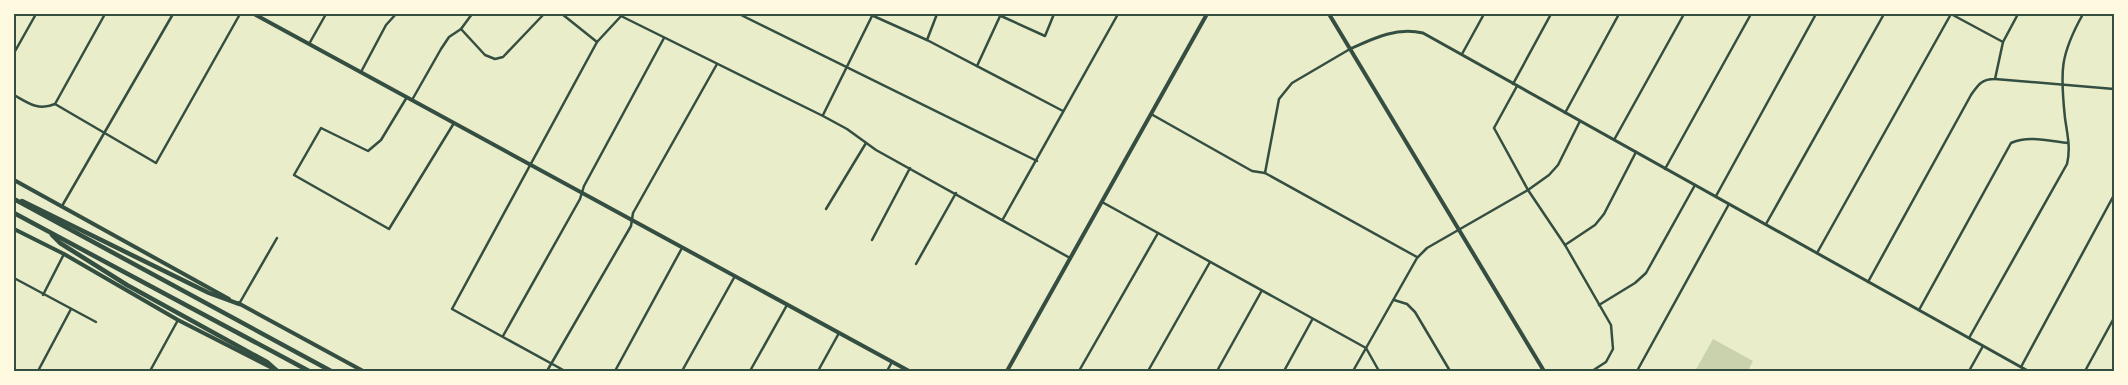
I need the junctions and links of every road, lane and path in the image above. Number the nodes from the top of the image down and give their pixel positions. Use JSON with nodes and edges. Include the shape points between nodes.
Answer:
{"nodes":[{"id":1,"x":36,"y":14,"type":"edge"},
{"id":2,"x":105,"y":14,"type":"edge"},
{"id":3,"x":173,"y":14,"type":"edge"},
{"id":4,"x":240,"y":14,"type":"edge"},
{"id":5,"x":254,"y":14,"type":"edge"},
{"id":6,"x":326,"y":14,"type":"edge"},
{"id":7,"x":396,"y":14,"type":"edge"},
{"id":8,"x":472,"y":14,"type":"edge"},
{"id":9,"x":544,"y":14,"type":"edge"},
{"id":10,"x":562,"y":14,"type":"edge"},
{"id":11,"x":739,"y":14,"type":"edge"},
{"id":12,"x":868,"y":14,"type":"edge"},
{"id":13,"x":937,"y":14,"type":"edge"},
{"id":14,"x":1054,"y":14,"type":"edge"},
{"id":15,"x":1118,"y":14,"type":"edge"},
{"id":16,"x":1207,"y":14,"type":"edge"},
{"id":17,"x":1329,"y":14,"type":"edge"},
{"id":18,"x":1484,"y":14,"type":"edge"},
{"id":19,"x":1551,"y":14,"type":"edge"},
{"id":20,"x":1619,"y":14,"type":"edge"},
{"id":21,"x":1684,"y":14,"type":"edge"},
{"id":22,"x":1752,"y":14,"type":"edge"},
{"id":23,"x":1816,"y":14,"type":"edge"},
{"id":24,"x":1884,"y":14,"type":"edge"},
{"id":25,"x":1950,"y":14,"type":"edge"},
{"id":26,"x":2018,"y":14,"type":"edge"},
{"id":27,"x":2083,"y":14,"type":"edge"},
{"id":28,"x":622,"y":15,"type":"edge"},
{"id":29,"x":873,"y":15,"type":"edge"},
{"id":30,"x":1001,"y":15,"type":"edge"},
{"id":31,"x":461,"y":29,"type":"junction"},
{"id":32,"x":664,"y":38,"type":"junction"},
{"id":33,"x":927,"y":40,"type":"junction"},
{"id":34,"x":597,"y":42,"type":"junction"},
{"id":35,"x":2003,"y":42,"type":"junction"},
{"id":36,"x":309,"y":44,"type":"junction"},
{"id":37,"x":1350,"y":49,"type":"junction"},
{"id":38,"x":14,"y":53,"type":"edge"},
{"id":39,"x":1461,"y":55,"type":"junction"},
{"id":40,"x":717,"y":64,"type":"junction"},
{"id":41,"x":977,"y":66,"type":"junction"},
{"id":42,"x":846,"y":68,"type":"junction"},
{"id":43,"x":361,"y":72,"type":"junction"},
{"id":44,"x":1995,"y":79,"type":"junction"},
{"id":45,"x":1513,"y":84,"type":"junction"},
{"id":46,"x":2062,"y":85,"type":"junction"},
{"id":47,"x":1517,"y":86,"type":"junction"},
{"id":48,"x":2114,"y":89,"type":"edge"},
{"id":49,"x":14,"y":95,"type":"edge"},
{"id":50,"x":407,"y":97,"type":"junction"},
{"id":51,"x":412,"y":100,"type":"junction"},
{"id":52,"x":55,"y":104,"type":"junction"},
{"id":53,"x":1063,"y":111,"type":"junction"},
{"id":54,"x":1565,"y":112,"type":"junction"},
{"id":55,"x":1151,"y":114,"type":"junction"},
{"id":56,"x":823,"y":116,"type":"junction"},
{"id":57,"x":1580,"y":121,"type":"junction"},
{"id":58,"x":454,"y":123,"type":"junction"},
{"id":59,"x":105,"y":134,"type":"junction"},
{"id":60,"x":1614,"y":140,"type":"junction"},
{"id":61,"x":866,"y":143,"type":"junction"},
{"id":62,"x":2068,"y":143,"type":"junction"},
{"id":63,"x":1636,"y":152,"type":"junction"},
{"id":64,"x":1037,"y":161,"type":"junction"},
{"id":65,"x":532,"y":166,"type":"junction"},
{"id":66,"x":910,"y":168,"type":"junction"},
{"id":67,"x":1665,"y":169,"type":"junction"},
{"id":68,"x":1265,"y":173,"type":"junction"},
{"id":69,"x":14,"y":180,"type":"edge"},
{"id":70,"x":1695,"y":185,"type":"junction"},
{"id":71,"x":1528,"y":190,"type":"junction"},
{"id":72,"x":582,"y":193,"type":"junction"},
{"id":73,"x":956,"y":193,"type":"junction"},
{"id":74,"x":2114,"y":195,"type":"edge"},
{"id":75,"x":1715,"y":197,"type":"junction"},
{"id":76,"x":14,"y":198,"type":"edge"},
{"id":77,"x":1102,"y":202,"type":"junction"},
{"id":78,"x":1729,"y":204,"type":"junction"},
{"id":79,"x":62,"y":206,"type":"junction"},
{"id":80,"x":826,"y":209,"type":"dead end"},
{"id":81,"x":14,"y":213,"type":"edge"},
{"id":82,"x":1003,"y":219,"type":"junction"},
{"id":83,"x":631,"y":220,"type":"junction"},
{"id":84,"x":1766,"y":225,"type":"junction"},
{"id":85,"x":14,"y":229,"type":"edge"},
{"id":86,"x":1459,"y":231,"type":"junction"},
{"id":87,"x":50,"y":232,"type":"junction"},
{"id":88,"x":1158,"y":233,"type":"junction"},
{"id":89,"x":277,"y":238,"type":"dead end"},
{"id":90,"x":872,"y":240,"type":"dead end"},
{"id":91,"x":1565,"y":245,"type":"junction"},
{"id":92,"x":682,"y":248,"type":"junction"},
{"id":93,"x":1817,"y":253,"type":"junction"},
{"id":94,"x":64,"y":254,"type":"junction"},
{"id":95,"x":1070,"y":258,"type":"junction"},
{"id":96,"x":1418,"y":258,"type":"junction"},
{"id":97,"x":1210,"y":262,"type":"junction"},
{"id":98,"x":916,"y":264,"type":"dead end"},
{"id":99,"x":735,"y":276,"type":"junction"},
{"id":100,"x":14,"y":278,"type":"edge"},
{"id":101,"x":1868,"y":282,"type":"junction"},
{"id":102,"x":1261,"y":292,"type":"junction"},
{"id":103,"x":43,"y":295,"type":"junction"},
{"id":104,"x":1394,"y":300,"type":"junction"},
{"id":105,"x":239,"y":304,"type":"junction"},
{"id":106,"x":1599,"y":304,"type":"junction"},
{"id":107,"x":787,"y":305,"type":"junction"},
{"id":108,"x":71,"y":309,"type":"junction"},
{"id":109,"x":1919,"y":310,"type":"junction"},
{"id":110,"x":2114,"y":318,"type":"edge"},
{"id":111,"x":178,"y":320,"type":"junction"},
{"id":112,"x":1312,"y":320,"type":"junction"},
{"id":113,"x":96,"y":322,"type":"dead end"},
{"id":114,"x":839,"y":333,"type":"junction"},
{"id":115,"x":503,"y":336,"type":"junction"},
{"id":116,"x":1969,"y":338,"type":"junction"},
{"id":117,"x":1983,"y":346,"type":"junction"},
{"id":118,"x":1366,"y":348,"type":"junction"},
{"id":119,"x":892,"y":362,"type":"junction"},
{"id":120,"x":552,"y":363,"type":"junction"},
{"id":121,"x":2021,"y":367,"type":"junction"},
{"id":122,"x":38,"y":371,"type":"edge"},
{"id":123,"x":150,"y":371,"type":"edge"},
{"id":124,"x":277,"y":371,"type":"edge"},
{"id":125,"x":309,"y":371,"type":"edge"},
{"id":126,"x":331,"y":371,"type":"edge"},
{"id":127,"x":363,"y":371,"type":"edge"},
{"id":128,"x":547,"y":371,"type":"edge"},
{"id":129,"x":565,"y":371,"type":"edge"},
{"id":130,"x":615,"y":371,"type":"edge"},
{"id":131,"x":682,"y":371,"type":"edge"},
{"id":132,"x":750,"y":371,"type":"edge"},
{"id":133,"x":818,"y":371,"type":"edge"},
{"id":134,"x":887,"y":371,"type":"edge"},
{"id":135,"x":909,"y":371,"type":"edge"},
{"id":136,"x":1007,"y":371,"type":"edge"},
{"id":137,"x":1080,"y":371,"type":"edge"},
{"id":138,"x":1148,"y":371,"type":"edge"},
{"id":139,"x":1217,"y":371,"type":"edge"},
{"id":140,"x":1284,"y":371,"type":"edge"},
{"id":141,"x":1353,"y":371,"type":"edge"},
{"id":142,"x":1379,"y":371,"type":"edge"},
{"id":143,"x":1450,"y":371,"type":"edge"},
{"id":144,"x":1544,"y":371,"type":"edge"},
{"id":145,"x":1592,"y":371,"type":"edge"},
{"id":146,"x":1637,"y":371,"type":"edge"},
{"id":147,"x":1969,"y":371,"type":"edge"},
{"id":148,"x":2028,"y":371,"type":"edge"},
{"id":149,"x":2085,"y":371,"type":"edge"}],
"edges":[{"from":1,"to":38,"type":"street"},
{"from":2,"to":52,"type":"street"},
{"from":3,"to":59,"type":"street"},
{"from":4,"to":59,"type":"street","via":[[156,164]]},
{"from":5,"to":36,"type":"main road"},
{"from":6,"to":36,"type":"street"},
{"from":7,"to":43,"type":"street","via":[[386,25]]},
{"from":8,"to":31,"type":"street"},
{"from":9,"to":31,"type":"street","via":[[503,56],[495,59],[485,55]]},
{"from":10,"to":34,"type":"street"},
{"from":11,"to":42,"type":"street"},
{"from":12,"to":29,"type":"street"},
{"from":13,"to":33,"type":"street"},
{"from":14,"to":30,"type":"street","via":[[1045,36]]},
{"from":15,"to":53,"type":"street"},
{"from":16,"to":55,"type":"main road"},
{"from":17,"to":37,"type":"main road"},
{"from":18,"to":39,"type":"street"},
{"from":19,"to":45,"type":"street"},
{"from":20,"to":54,"type":"street"},
{"from":21,"to":60,"type":"street"},
{"from":22,"to":67,"type":"street"},
{"from":23,"to":75,"type":"street"},
{"from":24,"to":84,"type":"street"},
{"from":25,"to":35,"type":"street"},
{"from":25,"to":93,"type":"street"},
{"from":26,"to":35,"type":"street"},
{"from":27,"to":46,"type":"street","via":[[2070,38],[2062,69]]},
{"from":28,"to":32,"type":"street"},
{"from":28,"to":34,"type":"street"},
{"from":29,"to":33,"type":"street"},
{"from":29,"to":42,"type":"street"},
{"from":30,"to":41,"type":"street"},
{"from":31,"to":51,"type":"street","via":[[449,37]]},
{"from":32,"to":40,"type":"street"},
{"from":32,"to":72,"type":"street"},
{"from":33,"to":41,"type":"street"},
{"from":34,"to":65,"type":"street"},
{"from":35,"to":44,"type":"street"},
{"from":36,"to":43,"type":"main road"},
{"from":37,"to":39,"type":"street","via":[[1381,35],[1412,31]]},
{"from":37,"to":68,"type":"street","via":[[1285,90],[1279,100]]},
{"from":37,"to":86,"type":"main road"},
{"from":39,"to":45,"type":"street"},
{"from":40,"to":56,"type":"street"},
{"from":40,"to":83,"type":"street"},
{"from":41,"to":53,"type":"street"},
{"from":42,"to":56,"type":"street"},
{"from":42,"to":64,"type":"street"},
{"from":43,"to":50,"type":"main road"},
{"from":44,"to":46,"type":"street"},
{"from":44,"to":101,"type":"street","via":[[1987,79],[1975,89]]},
{"from":45,"to":47,"type":"street"},
{"from":46,"to":48,"type":"street"},
{"from":46,"to":62,"type":"street"},
{"from":47,"to":54,"type":"street"},
{"from":47,"to":71,"type":"street","via":[[1494,128]]},
{"from":49,"to":52,"type":"street","via":[[36,107],[47,108]]},
{"from":50,"to":51,"type":"main road"},
{"from":50,"to":58,"type":"street","via":[[381,140],[368,151],[321,128],[294,175],[389,229]]},
{"from":51,"to":58,"type":"main road"},
{"from":52,"to":59,"type":"street"},
{"from":53,"to":64,"type":"street"},
{"from":54,"to":57,"type":"street"},
{"from":55,"to":68,"type":"street","via":[[1252,171]]},
{"from":55,"to":77,"type":"main road"},
{"from":56,"to":61,"type":"street"},
{"from":57,"to":60,"type":"street"},
{"from":57,"to":71,"type":"street","via":[[1558,165]]},
{"from":58,"to":65,"type":"main road"},
{"from":59,"to":79,"type":"street"},
{"from":60,"to":63,"type":"street"},
{"from":61,"to":66,"type":"street"},
{"from":61,"to":80,"type":"street"},
{"from":62,"to":109,"type":"street","via":[[2028,139],[2011,143]]},
{"from":62,"to":116,"type":"street","via":[[2067,164]]},
{"from":63,"to":67,"type":"street"},
{"from":63,"to":91,"type":"street","via":[[1604,214],[1595,225]]},
{"from":64,"to":82,"type":"street"},
{"from":65,"to":72,"type":"main road"},
{"from":65,"to":115,"type":"street","via":[[452,309]]},
{"from":66,"to":73,"type":"street"},
{"from":66,"to":90,"type":"street"},
{"from":67,"to":70,"type":"street"},
{"from":68,"to":96,"type":"street"},
{"from":69,"to":79,"type":"main road"},
{"from":70,"to":75,"type":"street"},
{"from":70,"to":106,"type":"street","via":[[1646,273]]},
{"from":71,"to":86,"type":"street"},
{"from":71,"to":91,"type":"street"},
{"from":72,"to":83,"type":"main road"},
{"from":72,"to":115,"type":"street"},
{"from":73,"to":82,"type":"street"},
{"from":73,"to":98,"type":"street"},
{"from":74,"to":121,"type":"street"},
{"from":75,"to":78,"type":"street"},
{"from":76,"to":105,"type":"highway","via":[[209,294]]},
{"from":76,"to":126,"type":"highway"},
{"from":77,"to":88,"type":"street"},
{"from":77,"to":95,"type":"main road"},
{"from":78,"to":84,"type":"street"},
{"from":78,"to":146,"type":"street"},
{"from":79,"to":105,"type":"main road"},
{"from":81,"to":87,"type":"highway"},
{"from":82,"to":95,"type":"street"},
{"from":83,"to":92,"type":"main road"},
{"from":83,"to":120,"type":"street","via":[[631,226]]},
{"from":84,"to":93,"type":"street"},
{"from":85,"to":94,"type":"main road"},
{"from":86,"to":96,"type":"street","via":[[1428,248]]},
{"from":86,"to":144,"type":"main road"},
{"from":87,"to":124,"type":"highway","via":[[60,243],[127,285],[267,362]]},
{"from":87,"to":125,"type":"highway"},
{"from":88,"to":97,"type":"street"},
{"from":88,"to":137,"type":"street"},
{"from":89,"to":105,"type":"street"},
{"from":91,"to":106,"type":"street"},
{"from":92,"to":99,"type":"main road"},
{"from":92,"to":130,"type":"street"},
{"from":93,"to":101,"type":"street"},
{"from":94,"to":103,"type":"street"},
{"from":94,"to":111,"type":"main road"},
{"from":95,"to":136,"type":"main road"},
{"from":96,"to":104,"type":"street"},
{"from":97,"to":102,"type":"street"},
{"from":97,"to":138,"type":"street"},
{"from":99,"to":107,"type":"main road"},
{"from":99,"to":131,"type":"street"},
{"from":100,"to":103,"type":"street"},
{"from":101,"to":109,"type":"street"},
{"from":102,"to":112,"type":"street"},
{"from":102,"to":139,"type":"street"},
{"from":103,"to":108,"type":"street"},
{"from":104,"to":118,"type":"street"},
{"from":104,"to":143,"type":"street","via":[[1407,304],[1415,312]]},
{"from":105,"to":127,"type":"main road"},
{"from":106,"to":145,"type":"street","via":[[1611,325],[1612,349],[1606,362]]},
{"from":107,"to":114,"type":"main road"},
{"from":107,"to":132,"type":"street"},
{"from":108,"to":113,"type":"street"},
{"from":108,"to":122,"type":"street"},
{"from":109,"to":116,"type":"street"},
{"from":110,"to":149,"type":"street"},
{"from":111,"to":123,"type":"street"},
{"from":111,"to":124,"type":"main road"},
{"from":112,"to":118,"type":"street"},
{"from":112,"to":140,"type":"street"},
{"from":114,"to":119,"type":"main road"},
{"from":114,"to":133,"type":"street"},
{"from":115,"to":120,"type":"street"},
{"from":116,"to":117,"type":"street"},
{"from":117,"to":121,"type":"street"},
{"from":117,"to":147,"type":"street"},
{"from":118,"to":141,"type":"street"},
{"from":118,"to":142,"type":"street"},
{"from":119,"to":134,"type":"street"},
{"from":119,"to":135,"type":"main road"},
{"from":120,"to":128,"type":"street"},
{"from":120,"to":129,"type":"street"},
{"from":121,"to":148,"type":"street"}]}
